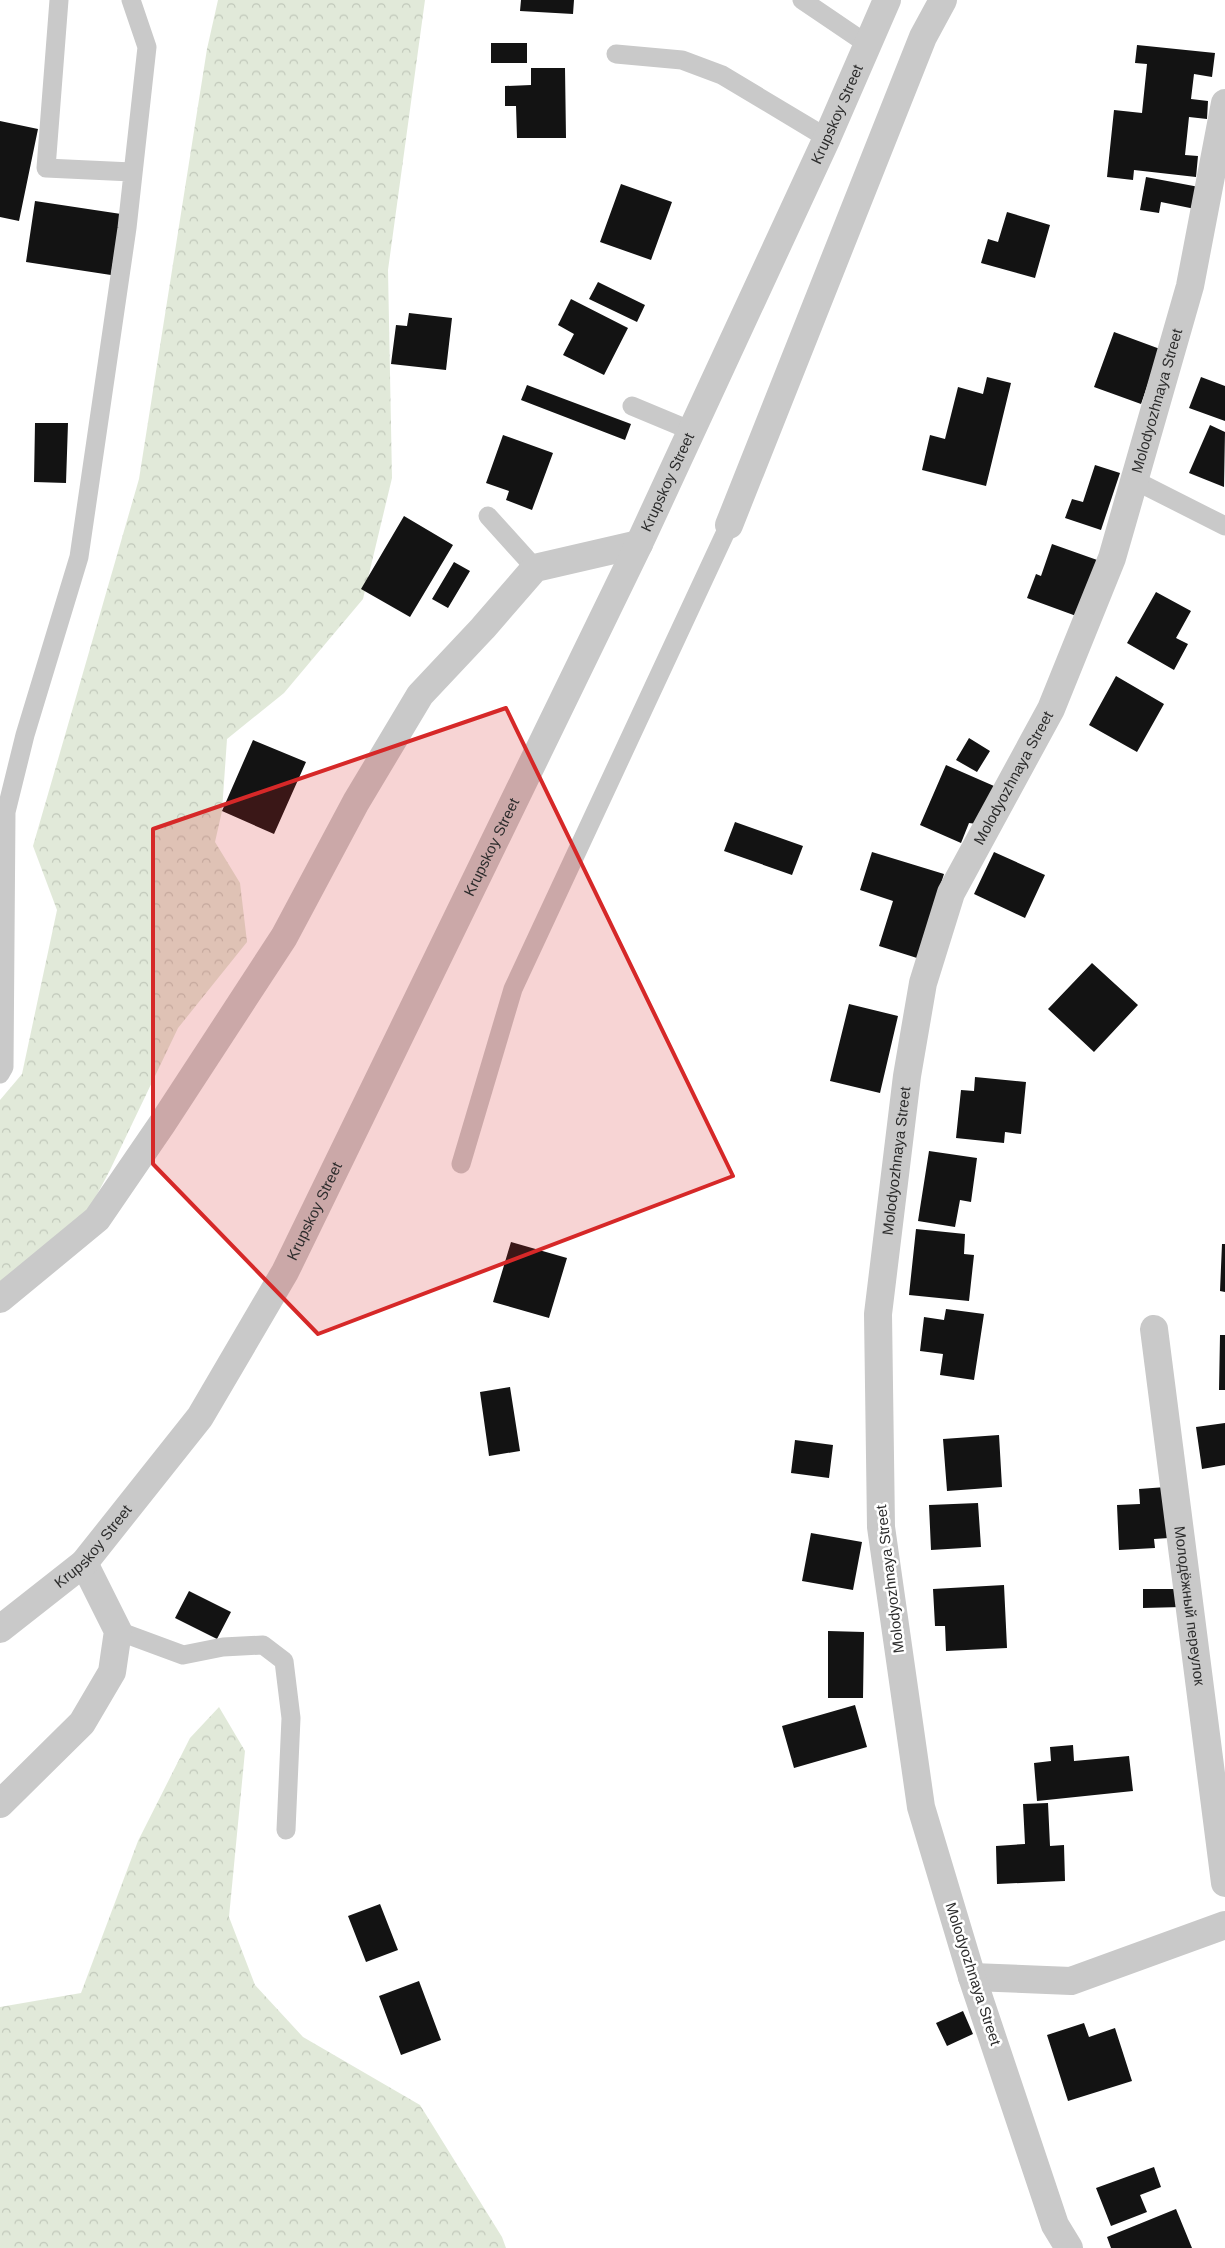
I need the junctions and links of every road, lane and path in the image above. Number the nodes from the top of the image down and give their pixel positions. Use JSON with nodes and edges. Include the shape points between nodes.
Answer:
{"nodes":[{"id":1,"x":59,"y":0,"type":"edge"},
{"id":2,"x":131,"y":0,"type":"edge"},
{"id":3,"x":802,"y":0,"type":"edge"},
{"id":4,"x":887,"y":0,"type":"edge"},
{"id":5,"x":943,"y":0,"type":"edge"},
{"id":6,"x":867,"y":44,"type":"junction"},
{"id":7,"x":616,"y":54,"type":"dead end"},
{"id":8,"x":1225,"y":103,"type":"edge"},
{"id":9,"x":827,"y":138,"type":"junction"},
{"id":10,"x":132,"y":172,"type":"junction"},
{"id":11,"x":632,"y":406,"type":"dead end"},
{"id":12,"x":692,"y":431,"type":"junction"},
{"id":13,"x":1134,"y":480,"type":"junction"},
{"id":14,"x":488,"y":516,"type":"dead end"},
{"id":15,"x":729,"y":525,"type":"joint"},
{"id":16,"x":1225,"y":526,"type":"edge"},
{"id":17,"x":639,"y":544,"type":"junction"},
{"id":18,"x":534,"y":568,"type":"junction"},
{"id":19,"x":0,"y":1074,"type":"edge"},
{"id":20,"x":461,"y":1164,"type":"dead end"},
{"id":21,"x":0,"y":1299,"type":"edge"},
{"id":22,"x":1154,"y":1328,"type":"dead end"},
{"id":23,"x":84,"y":1563,"type":"junction"},
{"id":24,"x":0,"y":1629,"type":"edge"},
{"id":25,"x":118,"y":1631,"type":"junction"},
{"id":26,"x":0,"y":1804,"type":"edge"},
{"id":27,"x":286,"y":1830,"type":"dead end"},
{"id":28,"x":1225,"y":1883,"type":"edge"},
{"id":29,"x":1225,"y":1925,"type":"edge"},
{"id":30,"x":972,"y":1977,"type":"junction"},
{"id":31,"x":1068,"y":2248,"type":"edge"}],
"edges":[{"from":1,"to":10,"type":"lane","via":[[46,168]]},
{"from":2,"to":10,"type":"lane","via":[[147,47]]},
{"from":3,"to":6,"type":"lane"},
{"from":4,"to":6,"type":"street","name":"Krupskoy Street"},
{"from":5,"to":15,"type":"street","via":[[923,37]]},
{"from":6,"to":9,"type":"street","name":"Krupskoy Street"},
{"from":7,"to":9,"type":"lane","via":[[682,60],[722,75]]},
{"from":8,"to":13,"type":"street","name":"Molodyozhnaya Street","via":[[1190,286]]},
{"from":9,"to":12,"type":"street","name":"Krupskoy Street"},
{"from":10,"to":19,"type":"lane","via":[[127,228],[79,557],[25,736],[6,812],[4,1067]]},
{"from":11,"to":12,"type":"lane"},
{"from":12,"to":17,"type":"street","name":"Krupskoy Street"},
{"from":13,"to":16,"type":"lane"},
{"from":13,"to":30,"type":"street","name":"Molodyozhnaya Street","via":[[1112,558],[1051,708],[951,893],[923,984],[907,1076],[878,1314],[881,1527],[907,1711],[921,1807]]},
{"from":14,"to":18,"type":"lane"},
{"from":15,"to":20,"type":"lane","via":[[513,990]]},
{"from":17,"to":18,"type":"street"},
{"from":17,"to":23,"type":"street","name":"Krupskoy Street","via":[[285,1272],[200,1417]]},
{"from":18,"to":21,"type":"street","via":[[420,695],[356,802],[284,937],[97,1219]]},
{"from":22,"to":28,"type":"street","name":"Молодёжный переулок"},
{"from":23,"to":24,"type":"street","name":"Krupskoy Street"},
{"from":23,"to":25,"type":"street"},
{"from":25,"to":26,"type":"street","via":[[112,1672],[82,1723]]},
{"from":25,"to":27,"type":"lane","via":[[184,1655],[224,1647],[263,1645],[284,1661],[290,1718]]},
{"from":29,"to":30,"type":"street","via":[[1071,1981]]},
{"from":30,"to":31,"type":"street","name":"Molodyozhnaya Street","via":[[1055,2225]]}]}
